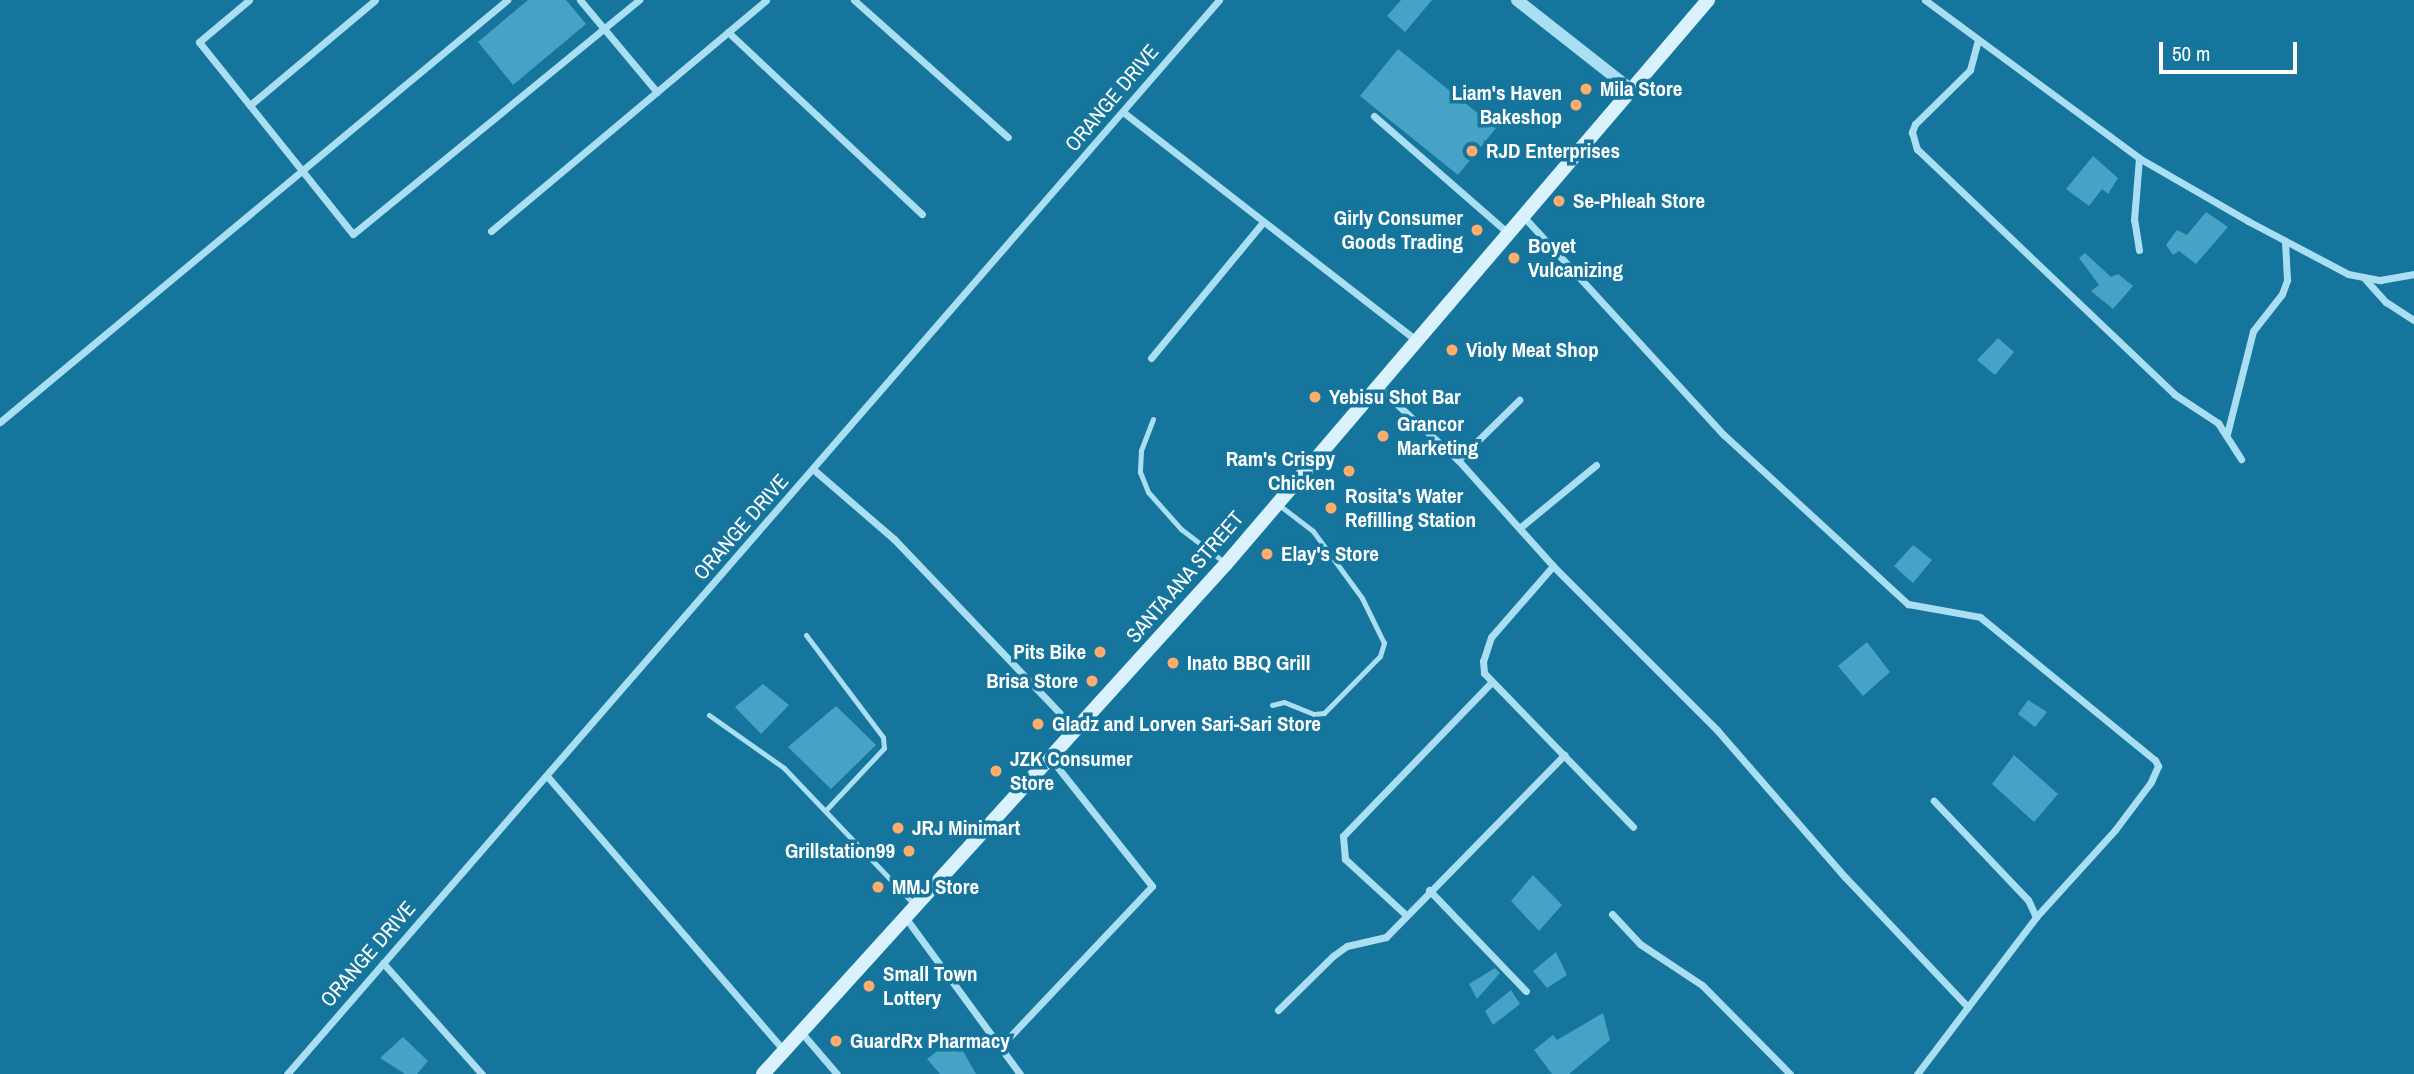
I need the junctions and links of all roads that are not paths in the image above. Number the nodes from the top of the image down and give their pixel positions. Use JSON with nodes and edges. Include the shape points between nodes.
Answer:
{"nodes":[{"id":1,"x":249,"y":0,"type":"edge"},
{"id":2,"x":375,"y":0,"type":"edge"},
{"id":3,"x":507,"y":0,"type":"edge"},
{"id":4,"x":580,"y":0,"type":"edge"},
{"id":5,"x":639,"y":0,"type":"edge"},
{"id":6,"x":766,"y":0,"type":"edge"},
{"id":7,"x":854,"y":0,"type":"edge"},
{"id":8,"x":1219,"y":0,"type":"edge"},
{"id":9,"x":1517,"y":0,"type":"edge"},
{"id":10,"x":1708,"y":0,"type":"edge"},
{"id":11,"x":1925,"y":0,"type":"edge"},
{"id":12,"x":604,"y":29,"type":"junction"},
{"id":13,"x":728,"y":32,"type":"junction"},
{"id":14,"x":1978,"y":40,"type":"junction"},
{"id":15,"x":1630,"y":89,"type":"junction"},
{"id":16,"x":657,"y":92,"type":"junction"},
{"id":17,"x":250,"y":105,"type":"junction"},
{"id":18,"x":1123,"y":112,"type":"junction"},
{"id":19,"x":1374,"y":116,"type":"dead end"},
{"id":20,"x":1008,"y":137,"type":"dead end"},
{"id":21,"x":2139,"y":158,"type":"junction"},
{"id":22,"x":302,"y":169,"type":"junction"},
{"id":23,"x":922,"y":214,"type":"dead end"},
{"id":24,"x":1523,"y":216,"type":"junction"},
{"id":25,"x":1263,"y":222,"type":"junction"},
{"id":26,"x":491,"y":231,"type":"dead end"},
{"id":27,"x":1508,"y":233,"type":"junction"},
{"id":28,"x":2285,"y":241,"type":"junction"},
{"id":29,"x":2139,"y":250,"type":"dead end"},
{"id":30,"x":2414,"y":274,"type":"edge"},
{"id":31,"x":2365,"y":278,"type":"junction"},
{"id":32,"x":2414,"y":320,"type":"edge"},
{"id":33,"x":1417,"y":341,"type":"junction"},
{"id":34,"x":1151,"y":358,"type":"dead end"},
{"id":35,"x":1378,"y":387,"type":"junction"},
{"id":36,"x":1519,"y":400,"type":"dead end"},
{"id":37,"x":1153,"y":419,"type":"dead end"},
{"id":38,"x":0,"y":422,"type":"edge"},
{"id":39,"x":2227,"y":434,"type":"junction"},
{"id":40,"x":2241,"y":459,"type":"dead end"},
{"id":41,"x":1458,"y":460,"type":"junction"},
{"id":42,"x":1596,"y":465,"type":"dead end"},
{"id":43,"x":814,"y":470,"type":"junction"},
{"id":44,"x":1277,"y":503,"type":"junction"},
{"id":45,"x":1522,"y":527,"type":"junction"},
{"id":46,"x":1226,"y":564,"type":"junction"},
{"id":47,"x":1553,"y":566,"type":"junction"},
{"id":48,"x":806,"y":635,"type":"dead end"},
{"id":49,"x":1492,"y":683,"type":"junction"},
{"id":50,"x":1272,"y":705,"type":"dead end"},
{"id":51,"x":709,"y":715,"type":"dead end"},
{"id":52,"x":1077,"y":731,"type":"junction"},
{"id":53,"x":1564,"y":755,"type":"junction"},
{"id":54,"x":1051,"y":759,"type":"junction"},
{"id":55,"x":547,"y":776,"type":"junction"},
{"id":56,"x":1934,"y":801,"type":"dead end"},
{"id":57,"x":826,"y":810,"type":"junction"},
{"id":58,"x":1633,"y":827,"type":"dead end"},
{"id":59,"x":1429,"y":890,"type":"junction"},
{"id":60,"x":915,"y":906,"type":"junction"},
{"id":61,"x":1612,"y":914,"type":"dead end"},
{"id":62,"x":1406,"y":915,"type":"junction"},
{"id":63,"x":905,"y":917,"type":"junction"},
{"id":64,"x":2036,"y":917,"type":"junction"},
{"id":65,"x":383,"y":963,"type":"junction"},
{"id":66,"x":1526,"y":991,"type":"dead end"},
{"id":67,"x":1968,"y":1007,"type":"junction"},
{"id":68,"x":1278,"y":1010,"type":"dead end"},
{"id":69,"x":801,"y":1032,"type":"junction"},
{"id":70,"x":1000,"y":1047,"type":"junction"},
{"id":71,"x":784,"y":1051,"type":"junction"},
{"id":72,"x":287,"y":1074,"type":"edge"},
{"id":73,"x":482,"y":1074,"type":"edge"},
{"id":74,"x":763,"y":1074,"type":"edge"},
{"id":75,"x":837,"y":1074,"type":"edge"},
{"id":76,"x":1020,"y":1074,"type":"edge"},
{"id":77,"x":1790,"y":1074,"type":"edge"},
{"id":78,"x":1917,"y":1074,"type":"edge"}],
"edges":[{"from":1,"to":17,"type":"street","via":[[199,42]]},
{"from":2,"to":17,"type":"street"},
{"from":3,"to":22,"type":"street"},
{"from":4,"to":12,"type":"street"},
{"from":5,"to":12,"type":"street"},
{"from":6,"to":13,"type":"street"},
{"from":7,"to":20,"type":"street"},
{"from":8,"to":18,"type":"street","name":"ORANGE DRIVE"},
{"from":9,"to":15,"type":"street"},
{"from":10,"to":15,"type":"main road","name":"SANTA ANA STREET"},
{"from":11,"to":14,"type":"street"},
{"from":12,"to":16,"type":"street"},
{"from":12,"to":22,"type":"street","via":[[352,234]]},
{"from":13,"to":16,"type":"street"},
{"from":13,"to":23,"type":"street"},
{"from":14,"to":21,"type":"street"},
{"from":14,"to":39,"type":"street","via":[[1970,70],[1916,124],[1912,132],[1917,149],[2175,394],[2207,414]]},
{"from":15,"to":24,"type":"main road","name":"SANTA ANA STREET"},
{"from":16,"to":26,"type":"street"},
{"from":17,"to":22,"type":"street"},
{"from":18,"to":25,"type":"street"},
{"from":18,"to":43,"type":"street","name":"ORANGE DRIVE"},
{"from":19,"to":27,"type":"street"},
{"from":21,"to":28,"type":"street"},
{"from":21,"to":29,"type":"street","via":[[2134,220]]},
{"from":22,"to":38,"type":"street"},
{"from":24,"to":27,"type":"main road","name":"SANTA ANA STREET"},
{"from":24,"to":64,"type":"street","via":[[1724,435],[1908,604],[1980,617],[2155,760],[2158,766],[2151,782],[2115,830]]},
{"from":25,"to":33,"type":"street"},
{"from":25,"to":34,"type":"street"},
{"from":27,"to":33,"type":"main road","name":"SANTA ANA STREET"},
{"from":28,"to":31,"type":"street"},
{"from":28,"to":39,"type":"street","via":[[2283,294],[2249,340]]},
{"from":30,"to":31,"type":"street"},
{"from":31,"to":32,"type":"street","via":[[2386,302]]},
{"from":33,"to":35,"type":"main road","name":"SANTA ANA STREET"},
{"from":35,"to":41,"type":"street"},
{"from":35,"to":44,"type":"main road","name":"SANTA ANA STREET"},
{"from":36,"to":41,"type":"street"},
{"from":37,"to":46,"type":"lane","via":[[1140,462],[1148,492],[1181,529]]},
{"from":39,"to":40,"type":"street"},
{"from":41,"to":45,"type":"street"},
{"from":42,"to":45,"type":"street"},
{"from":43,"to":52,"type":"street","via":[[894,539]]},
{"from":43,"to":55,"type":"street","name":"ORANGE DRIVE"},
{"from":44,"to":46,"type":"main road","name":"SANTA ANA STREET"},
{"from":44,"to":50,"type":"lane","via":[[1314,531],[1362,598],[1384,643],[1380,656],[1324,713],[1283,702]]},
{"from":45,"to":47,"type":"street"},
{"from":46,"to":52,"type":"main road","name":"SANTA ANA STREET"},
{"from":47,"to":49,"type":"street","via":[[1491,638],[1483,661]]},
{"from":47,"to":67,"type":"street","via":[[1717,730],[1845,877]]},
{"from":48,"to":57,"type":"lane","via":[[883,737],[884,748]]},
{"from":49,"to":53,"type":"street"},
{"from":49,"to":62,"type":"street","via":[[1343,836],[1345,859]]},
{"from":51,"to":57,"type":"lane","via":[[784,768]]},
{"from":52,"to":54,"type":"main road","name":"SANTA ANA STREET"},
{"from":53,"to":58,"type":"street"},
{"from":53,"to":59,"type":"street"},
{"from":54,"to":60,"type":"main road","name":"SANTA ANA STREET"},
{"from":54,"to":70,"type":"street","via":[[1152,886]]},
{"from":55,"to":65,"type":"street","name":"ORANGE DRIVE"},
{"from":55,"to":71,"type":"street"},
{"from":56,"to":64,"type":"street","via":[[2028,900]]},
{"from":57,"to":60,"type":"lane"},
{"from":59,"to":62,"type":"street"},
{"from":59,"to":66,"type":"street"},
{"from":60,"to":63,"type":"main road","name":"SANTA ANA STREET"},
{"from":61,"to":77,"type":"street","via":[[1647,949],[1702,985]]},
{"from":62,"to":68,"type":"street","via":[[1380,942],[1348,946],[1333,956]]},
{"from":63,"to":69,"type":"main road","name":"SANTA ANA STREET"},
{"from":63,"to":70,"type":"street"},
{"from":64,"to":67,"type":"street"},
{"from":65,"to":72,"type":"street","name":"ORANGE DRIVE"},
{"from":65,"to":73,"type":"street"},
{"from":67,"to":78,"type":"street"},
{"from":69,"to":71,"type":"main road","name":"SANTA ANA STREET"},
{"from":69,"to":75,"type":"street"},
{"from":70,"to":76,"type":"street"},
{"from":71,"to":74,"type":"main road","name":"SANTA ANA STREET"}]}
